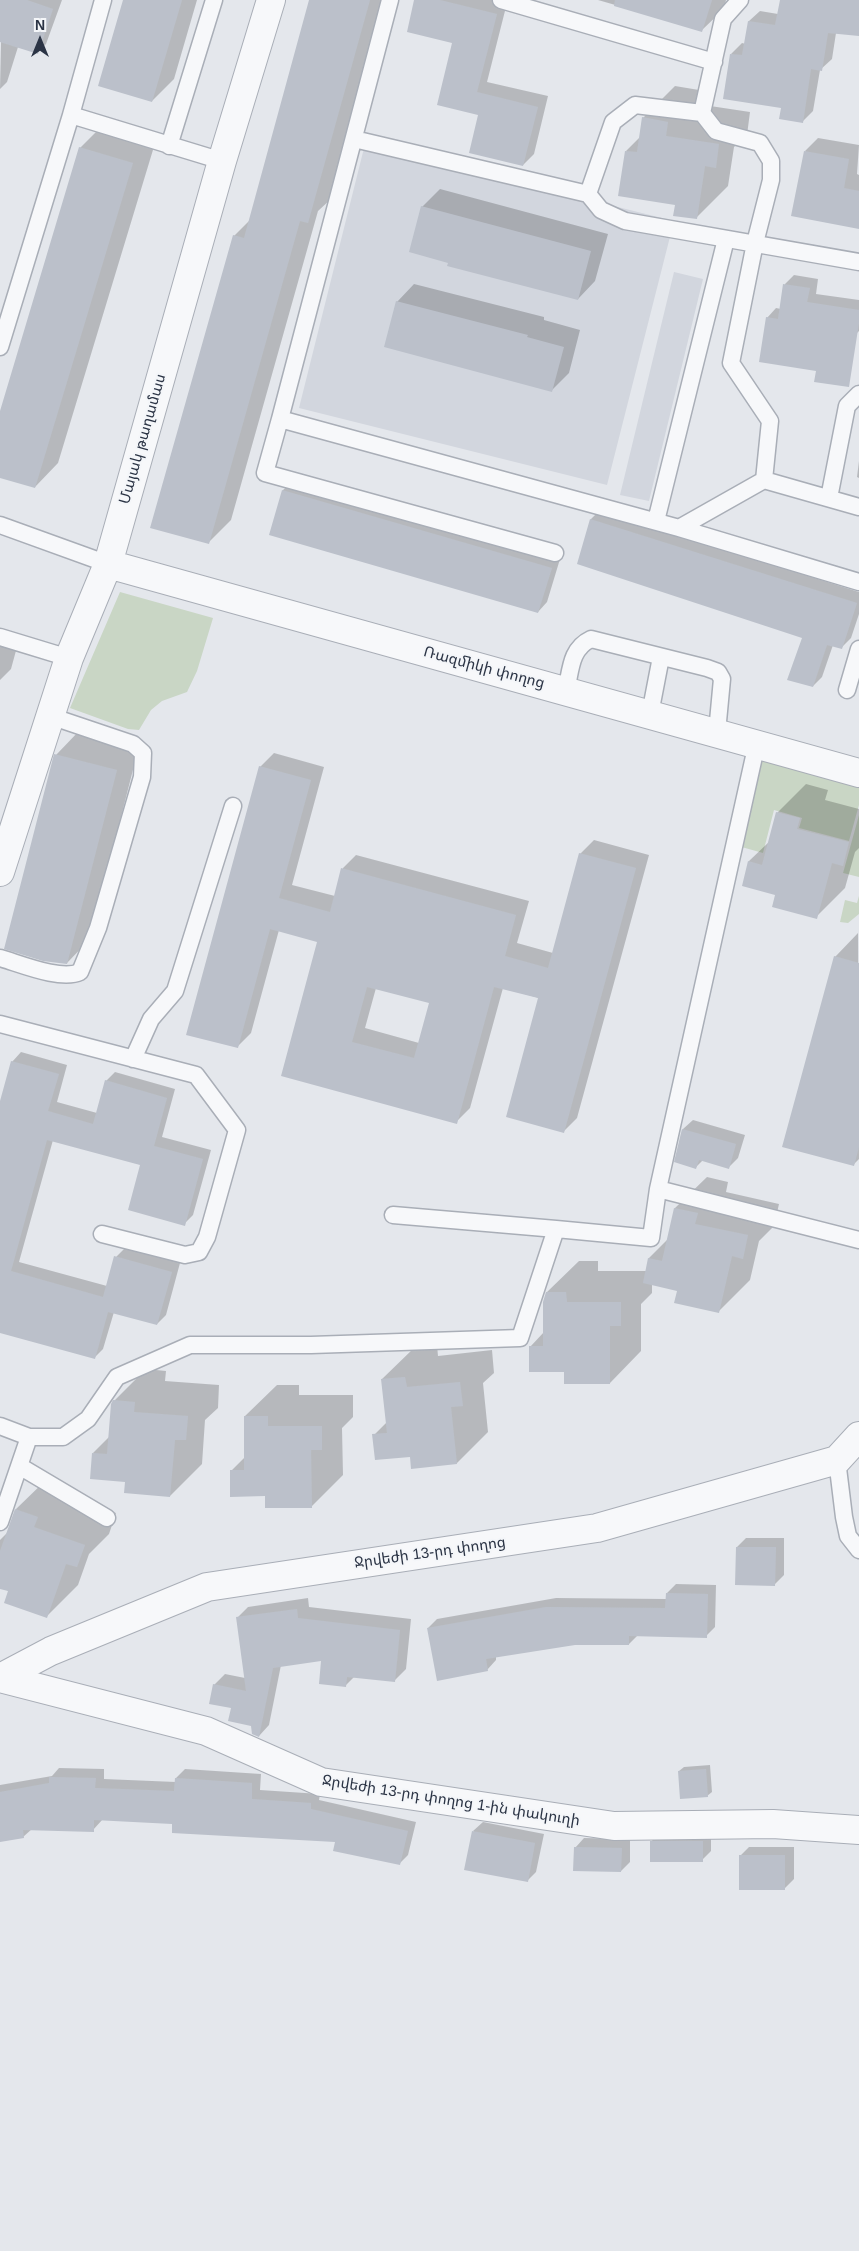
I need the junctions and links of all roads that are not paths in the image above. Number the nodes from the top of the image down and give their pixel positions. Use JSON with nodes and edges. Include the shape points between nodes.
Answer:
{"nodes":[{"id":1,"x":103,"y":0,"type":"edge"},
{"id":2,"x":214,"y":0,"type":"edge"},
{"id":3,"x":271,"y":0,"type":"edge"},
{"id":4,"x":390,"y":0,"type":"edge"},
{"id":5,"x":501,"y":0,"type":"edge"},
{"id":6,"x":740,"y":0,"type":"edge"},
{"id":7,"x":714,"y":62,"type":"junction"},
{"id":8,"x":702,"y":113,"type":"junction"},
{"id":9,"x":71,"y":115,"type":"junction"},
{"id":10,"x":354,"y":139,"type":"junction"},
{"id":11,"x":169,"y":146,"type":"junction"},
{"id":12,"x":222,"y":161,"type":"junction"},
{"id":13,"x":588,"y":194,"type":"junction"},
{"id":14,"x":726,"y":238,"type":"junction"},
{"id":15,"x":755,"y":243,"type":"junction"},
{"id":16,"x":859,"y":262,"type":"edge"},
{"id":17,"x":0,"y":347,"type":"edge"},
{"id":18,"x":859,"y":394,"type":"edge"},
{"id":19,"x":280,"y":419,"type":"junction"},
{"id":20,"x":764,"y":480,"type":"junction"},
{"id":21,"x":829,"y":498,"type":"junction"},
{"id":22,"x":859,"y":507,"type":"edge"},
{"id":23,"x":656,"y":521,"type":"junction"},
{"id":24,"x":0,"y":525,"type":"edge"},
{"id":25,"x":680,"y":528,"type":"junction"},
{"id":26,"x":555,"y":553,"type":"dead end"},
{"id":27,"x":108,"y":564,"type":"junction"},
{"id":28,"x":859,"y":582,"type":"edge"},
{"id":29,"x":0,"y":637,"type":"edge"},
{"id":30,"x":859,"y":648,"type":"edge"},
{"id":31,"x":661,"y":656,"type":"junction"},
{"id":32,"x":69,"y":658,"type":"junction"},
{"id":33,"x":566,"y":690,"type":"junction"},
{"id":34,"x":847,"y":690,"type":"dead end"},
{"id":35,"x":650,"y":714,"type":"junction"},
{"id":36,"x":50,"y":716,"type":"junction"},
{"id":37,"x":717,"y":732,"type":"junction"},
{"id":38,"x":757,"y":743,"type":"junction"},
{"id":39,"x":859,"y":773,"type":"edge"},
{"id":40,"x":233,"y":806,"type":"dead end"},
{"id":41,"x":6,"y":827,"type":"edge"},
{"id":42,"x":0,"y":872,"type":"edge"},
{"id":43,"x":0,"y":958,"type":"edge"},
{"id":44,"x":0,"y":1024,"type":"edge"},
{"id":45,"x":132,"y":1059,"type":"junction"},
{"id":46,"x":658,"y":1189,"type":"junction"},
{"id":47,"x":393,"y":1215,"type":"dead end"},
{"id":48,"x":556,"y":1229,"type":"junction"},
{"id":49,"x":102,"y":1234,"type":"dead end"},
{"id":50,"x":859,"y":1240,"type":"edge"},
{"id":51,"x":0,"y":1426,"type":"edge"},
{"id":52,"x":859,"y":1436,"type":"edge"},
{"id":53,"x":29,"y":1437,"type":"junction"},
{"id":54,"x":837,"y":1460,"type":"junction"},
{"id":55,"x":20,"y":1467,"type":"junction"},
{"id":56,"x":107,"y":1518,"type":"dead end"},
{"id":57,"x":0,"y":1522,"type":"edge"},
{"id":58,"x":859,"y":1550,"type":"edge"},
{"id":59,"x":0,"y":1678,"type":"edge"},
{"id":60,"x":859,"y":1830,"type":"edge"}],
"edges":[{"from":1,"to":9,"type":"lane"},
{"from":2,"to":11,"type":"lane"},
{"from":3,"to":12,"type":"street","name":"Մայակ թաղամաս"},
{"from":4,"to":10,"type":"lane"},
{"from":5,"to":7,"type":"lane"},
{"from":6,"to":7,"type":"lane","via":[[723,19]]},
{"from":7,"to":8,"type":"lane"},
{"from":8,"to":13,"type":"lane","via":[[635,105],[613,122]]},
{"from":8,"to":15,"type":"lane","via":[[716,131],[760,143],[771,160],[771,180]]},
{"from":9,"to":11,"type":"lane"},
{"from":9,"to":17,"type":"lane"},
{"from":10,"to":13,"type":"lane"},
{"from":10,"to":19,"type":"lane"},
{"from":11,"to":12,"type":"lane"},
{"from":12,"to":27,"type":"street","name":"Մայակ թաղամաս"},
{"from":13,"to":14,"type":"lane","via":[[601,210],[625,221]]},
{"from":14,"to":15,"type":"lane"},
{"from":14,"to":23,"type":"lane"},
{"from":15,"to":16,"type":"lane"},
{"from":15,"to":20,"type":"lane","via":[[731,363],[770,421]]},
{"from":18,"to":21,"type":"lane","via":[[848,406]]},
{"from":19,"to":23,"type":"lane"},
{"from":19,"to":26,"type":"lane","via":[[265,473]]},
{"from":20,"to":21,"type":"lane"},
{"from":20,"to":25,"type":"lane"},
{"from":21,"to":22,"type":"lane"},
{"from":23,"to":25,"type":"lane"},
{"from":24,"to":27,"type":"lane"},
{"from":25,"to":28,"type":"lane"},
{"from":27,"to":32,"type":"street","name":"Մայակ թաղամաս"},
{"from":27,"to":33,"type":"street","name":"Ռազմիկի փողոց"},
{"from":29,"to":32,"type":"lane"},
{"from":30,"to":34,"type":"lane"},
{"from":31,"to":33,"type":"lane","via":[[591,639],[575,652]]},
{"from":31,"to":35,"type":"lane"},
{"from":31,"to":37,"type":"lane","via":[[718,672],[722,679]]},
{"from":32,"to":36,"type":"street","name":"Մայակ թաղամաս"},
{"from":33,"to":35,"type":"street","name":"Ռազմիկի փողոց"},
{"from":35,"to":37,"type":"street","name":"Ռազմիկի փողոց"},
{"from":36,"to":41,"type":"street","name":"Մայակ թաղամաս"},
{"from":36,"to":43,"type":"lane","via":[[133,744],[143,753],[142,777],[98,928],[80,972],[62,975]]},
{"from":37,"to":38,"type":"street","name":"Ռազմիկի փողոց"},
{"from":38,"to":39,"type":"street","name":"Ռազմիկի փողոց"},
{"from":38,"to":46,"type":"lane"},
{"from":40,"to":45,"type":"lane","via":[[175,991],[151,1019]]},
{"from":41,"to":42,"type":"street","name":"Մայակ թաղամաս"},
{"from":44,"to":45,"type":"lane"},
{"from":45,"to":49,"type":"lane","via":[[196,1076],[237,1130],[207,1237],[199,1252],[185,1256]]},
{"from":46,"to":48,"type":"lane","via":[[651,1238]]},
{"from":46,"to":50,"type":"lane"},
{"from":47,"to":48,"type":"lane"},
{"from":48,"to":53,"type":"lane","via":[[520,1338],[311,1345],[190,1345],[117,1376],[88,1419],[63,1437]]},
{"from":51,"to":53,"type":"lane"},
{"from":52,"to":54,"type":"street"},
{"from":53,"to":55,"type":"lane"},
{"from":54,"to":58,"type":"lane","via":[[848,1536]]},
{"from":54,"to":59,"type":"street","name":"Ջրվեժի 13-րդ փողոց","via":[[597,1528],[207,1587],[52,1651]]},
{"from":55,"to":56,"type":"lane"},
{"from":55,"to":57,"type":"lane"},
{"from":59,"to":60,"type":"street","name":"Ջրվեժի 13-րդ փողոց 1-ին փակուղի","via":[[206,1731],[321,1782],[614,1826],[773,1824]]}]}
